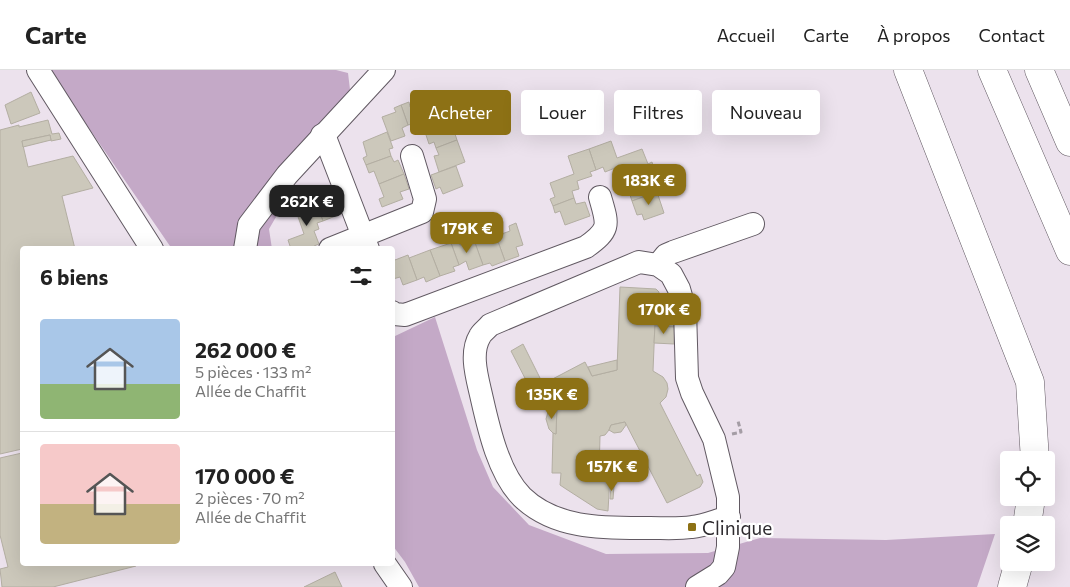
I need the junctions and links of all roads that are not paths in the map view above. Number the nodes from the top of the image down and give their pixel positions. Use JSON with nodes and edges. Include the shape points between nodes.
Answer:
{"nodes":[{"id":1,"x":38,"y":70,"type":"edge"},
{"id":2,"x":384,"y":70,"type":"edge"},
{"id":3,"x":908,"y":70,"type":"edge"},
{"id":4,"x":992,"y":70,"type":"edge"},
{"id":5,"x":1039,"y":70,"type":"edge"},
{"id":6,"x":322,"y":135,"type":"junction"},
{"id":7,"x":1068,"y":135,"type":"edge"},
{"id":8,"x":412,"y":156,"type":"dead end"},
{"id":9,"x":600,"y":197,"type":"dead end"},
{"id":10,"x":753,"y":224,"type":"dead end"},
{"id":11,"x":365,"y":242,"type":"edge"},
{"id":12,"x":150,"y":246,"type":"edge"},
{"id":13,"x":245,"y":246,"type":"edge"},
{"id":14,"x":345,"y":246,"type":"edge"},
{"id":15,"x":1070,"y":251,"type":"edge"},
{"id":16,"x":658,"y":265,"type":"junction"},
{"id":17,"x":395,"y":314,"type":"edge"},
{"id":18,"x":1034,"y":451,"type":"edge"},
{"id":19,"x":729,"y":517,"type":"junction"},
{"id":20,"x":386,"y":566,"type":"edge"},
{"id":21,"x":1016,"y":571,"type":"edge"},
{"id":22,"x":401,"y":587,"type":"edge"},
{"id":23,"x":697,"y":587,"type":"edge"},
{"id":24,"x":1012,"y":587,"type":"edge"}],
"edges":[{"from":1,"to":12,"type":"street"},
{"from":2,"to":6,"type":"street"},
{"from":3,"to":18,"type":"main road","via":[[1030,382]]},
{"from":4,"to":15,"type":"main road"},
{"from":5,"to":7,"type":"main road"},
{"from":6,"to":11,"type":"street"},
{"from":6,"to":13,"type":"street","via":[[261,208],[250,225]]},
{"from":8,"to":11,"type":"street","via":[[425,199],[422,212]]},
{"from":9,"to":17,"type":"street","via":[[607,221],[601,235],[586,247],[405,315]]},
{"from":10,"to":16,"type":"street","via":[[666,255]]},
{"from":11,"to":14,"type":"street"},
{"from":16,"to":19,"type":"street","via":[[671,274],[685,310],[687,378],[714,439],[728,496]]},
{"from":16,"to":19,"type":"street","via":[[639,262],[490,325],[479,337],[474,353],[498,458],[521,496],[547,516],[565,522],[607,528],[692,527]]},
{"from":19,"to":23,"type":"street","via":[[724,567]]},
{"from":20,"to":22,"type":"street"},
{"from":21,"to":24,"type":"main road"}]}
